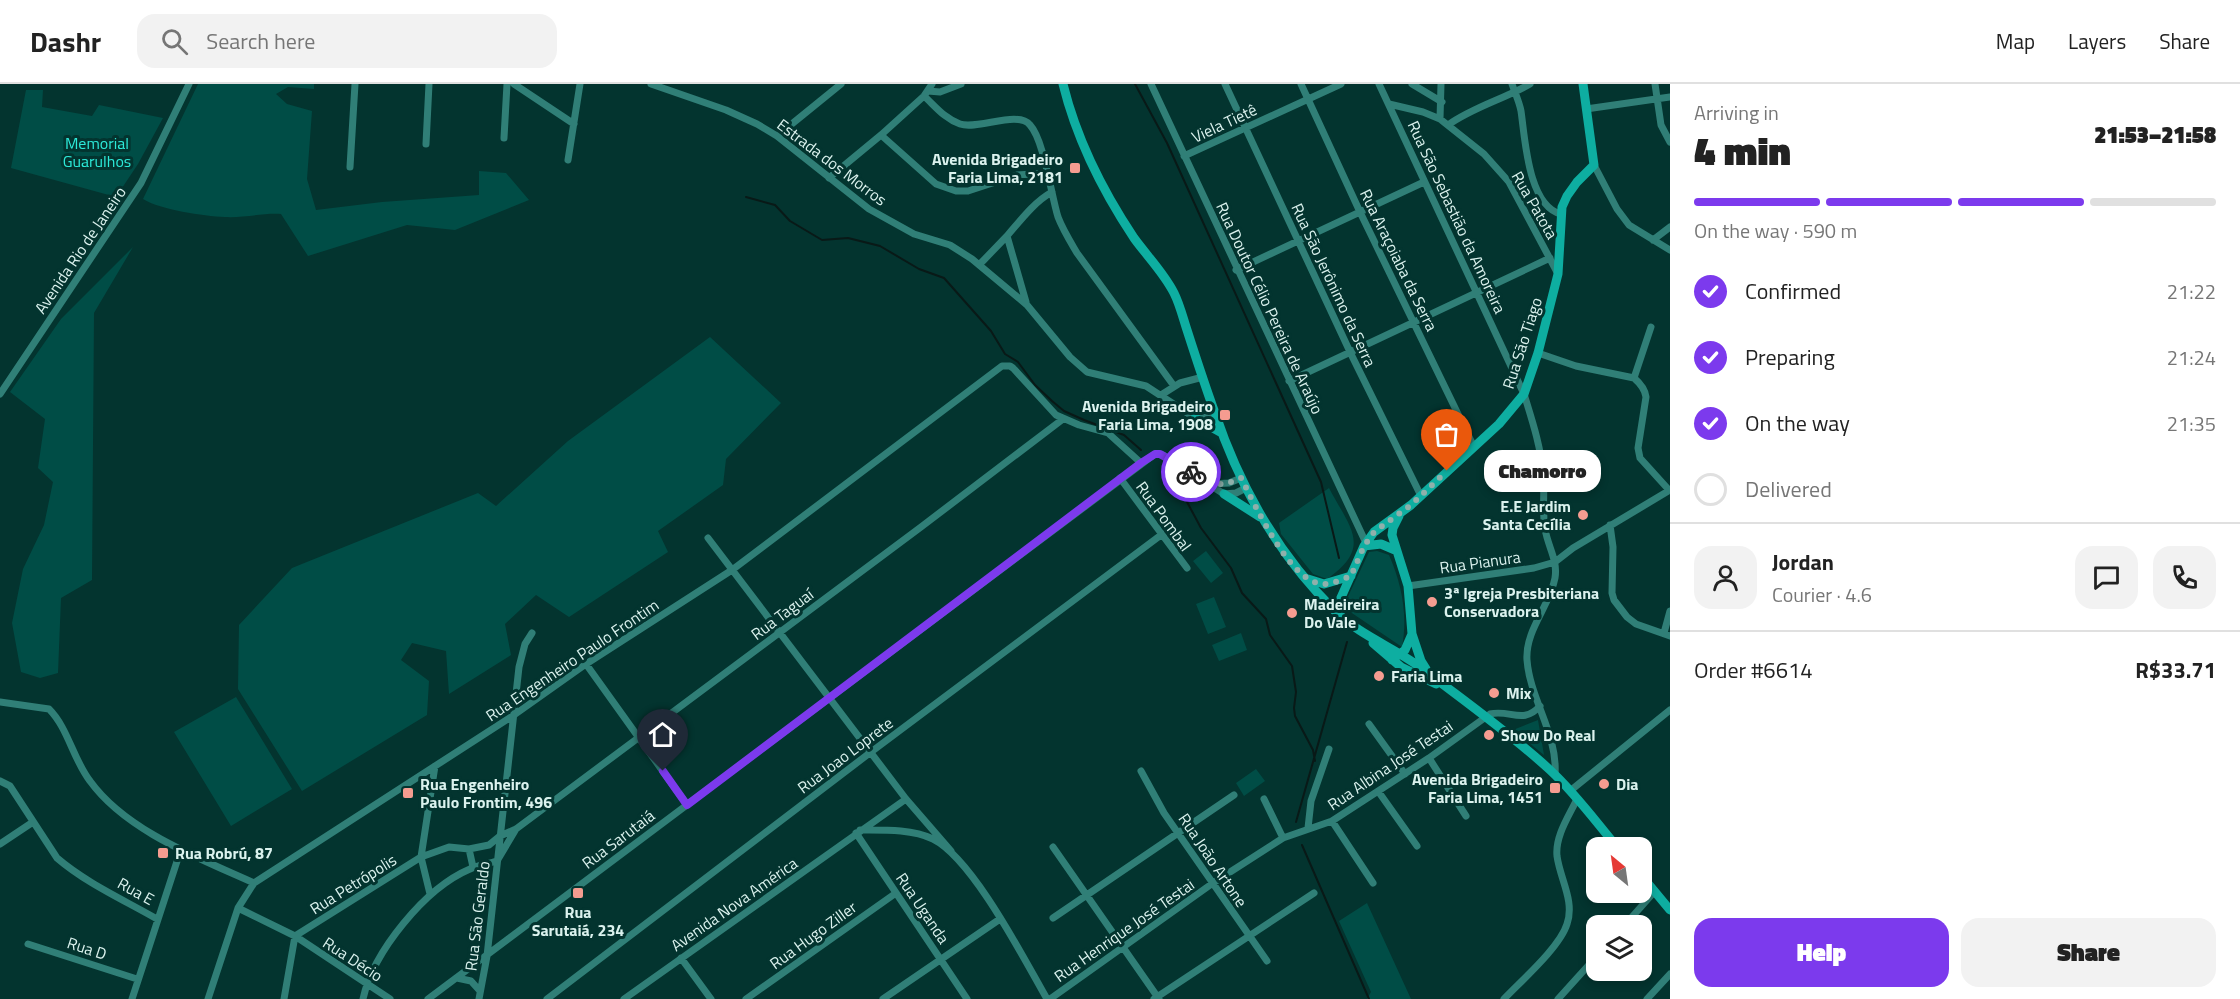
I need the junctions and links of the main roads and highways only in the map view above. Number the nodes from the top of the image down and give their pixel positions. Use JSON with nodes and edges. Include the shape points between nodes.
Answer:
{"nodes":[{"id":1,"x":1063,"y":84,"type":"edge"},
{"id":2,"x":1583,"y":84,"type":"edge"},
{"id":3,"x":1195,"y":418,"type":"road end"},
{"id":4,"x":1222,"y":433,"type":"junction"},
{"id":5,"x":1224,"y":494,"type":"road end"},
{"id":6,"x":1400,"y":514,"type":"junction"},
{"id":7,"x":1262,"y":518,"type":"junction"},
{"id":8,"x":1365,"y":545,"type":"junction"},
{"id":9,"x":1395,"y":550,"type":"junction"},
{"id":10,"x":1304,"y":576,"type":"junction"},
{"id":11,"x":1351,"y":576,"type":"junction"},
{"id":12,"x":1335,"y":611,"type":"junction"},
{"id":13,"x":1412,"y":634,"type":"junction"},
{"id":14,"x":1396,"y":657,"type":"junction"},
{"id":15,"x":1430,"y":676,"type":"junction"},
{"id":16,"x":1444,"y":687,"type":"junction"},
{"id":17,"x":1609,"y":837,"type":"edge"},
{"id":18,"x":1652,"y":888,"type":"edge"},
{"id":19,"x":1670,"y":910,"type":"edge"}],
"edges":[{"from":1,"to":4,"type":"main road","via":[[1070,113],[1101,186],[1175,294]]},
{"from":2,"to":6,"type":"main road","name":"Rua São Tiago","via":[[1594,165],[1567,196],[1561,214],[1558,274],[1524,394],[1474,447]]},
{"from":3,"to":4,"type":"main road"},
{"from":4,"to":7,"type":"main road"},
{"from":5,"to":7,"type":"main road"},
{"from":6,"to":8,"type":"main road","name":"Rua São Tiago","via":[[1380,526]]},
{"from":6,"to":9,"type":"main road","via":[[1393,528]]},
{"from":7,"to":10,"type":"main road"},
{"from":8,"to":9,"type":"main road","via":[[1381,544]]},
{"from":8,"to":11,"type":"main road","name":"Rua São Tiago"},
{"from":9,"to":13,"type":"main road","via":[[1408,586]]},
{"from":10,"to":11,"type":"main road","via":[[1324,584]]},
{"from":10,"to":12,"type":"main road"},
{"from":11,"to":12,"type":"main road","name":"Rua São Tiago"},
{"from":12,"to":14,"type":"main road"},
{"from":13,"to":14,"type":"main road"},
{"from":13,"to":15,"type":"main road"},
{"from":14,"to":15,"type":"main road"},
{"from":14,"to":16,"type":"main road","via":[[1420,678]]},
{"from":15,"to":16,"type":"main road"},
{"from":16,"to":17,"type":"main road","via":[[1555,775]]},
{"from":18,"to":19,"type":"main road"}]}
